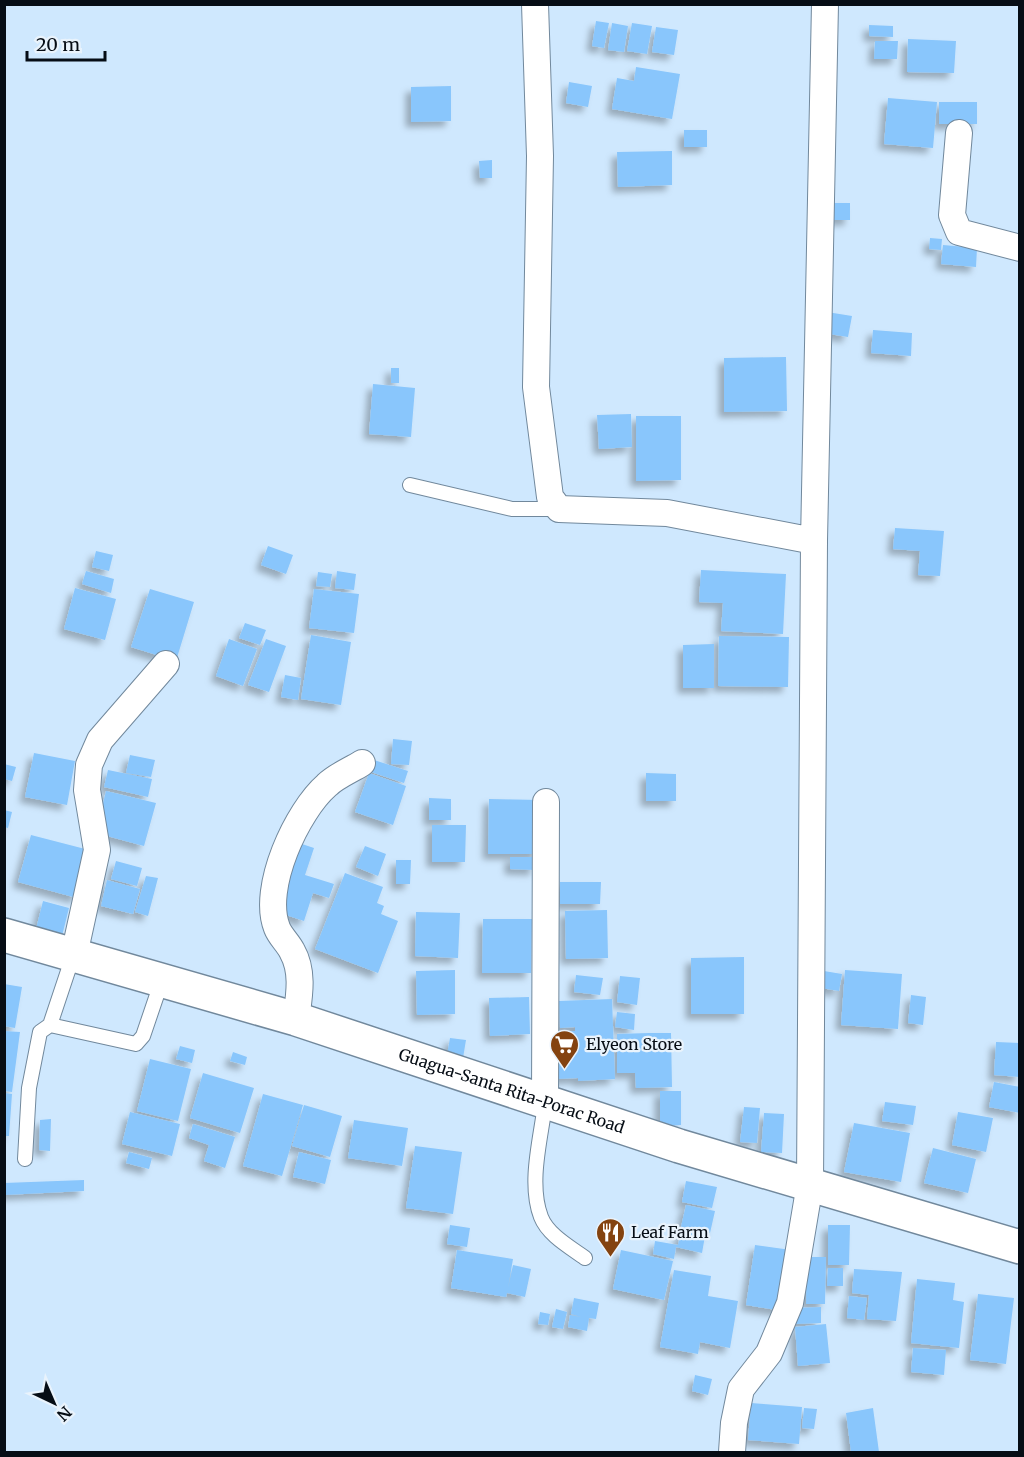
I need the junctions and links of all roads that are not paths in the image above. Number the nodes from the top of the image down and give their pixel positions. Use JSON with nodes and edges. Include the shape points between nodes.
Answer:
{"nodes":[{"id":1,"x":535,"y":4,"type":"edge"},
{"id":2,"x":825,"y":4,"type":"edge"},
{"id":3,"x":959,"y":134,"type":"dead end"},
{"id":4,"x":1020,"y":248,"type":"edge"},
{"id":5,"x":410,"y":485,"type":"dead end"},
{"id":6,"x":559,"y":508,"type":"junction"},
{"id":7,"x":814,"y":541,"type":"junction"},
{"id":8,"x":166,"y":664,"type":"dead end"},
{"id":9,"x":362,"y":763,"type":"dead end"},
{"id":10,"x":546,"y":802,"type":"dead end"},
{"id":11,"x":4,"y":935,"type":"edge"},
{"id":12,"x":74,"y":955,"type":"junction"},
{"id":13,"x":162,"y":980,"type":"junction"},
{"id":14,"x":296,"y":1019,"type":"junction"},
{"id":15,"x":50,"y":1025,"type":"junction"},
{"id":16,"x":545,"y":1104,"type":"junction"},
{"id":17,"x":25,"y":1159,"type":"dead end"},
{"id":18,"x":810,"y":1184,"type":"junction"},
{"id":19,"x":1020,"y":1247,"type":"edge"},
{"id":20,"x":585,"y":1258,"type":"dead end"},
{"id":21,"x":732,"y":1452,"type":"edge"}],
"edges":[{"from":1,"to":6,"type":"street","via":[[540,156],[536,387],[550,497]]},
{"from":2,"to":7,"type":"street"},
{"from":3,"to":4,"type":"street","via":[[952,215],[955,225],[959,232]]},
{"from":5,"to":6,"type":"lane","via":[[512,509]]},
{"from":6,"to":7,"type":"street","via":[[667,513]]},
{"from":7,"to":18,"type":"street"},
{"from":8,"to":12,"type":"street","via":[[100,740],[89,765],[87,790],[97,850]]},
{"from":9,"to":14,"type":"street","via":[[327,784],[301,814],[279,872],[274,897],[276,927],[294,953],[298,970]]},
{"from":10,"to":16,"type":"street"},
{"from":11,"to":12,"type":"main road","name":"Guagua-Santa Rita-Porac Road"},
{"from":12,"to":13,"type":"main road","name":"Guagua-Santa Rita-Porac Road"},
{"from":12,"to":15,"type":"lane"},
{"from":13,"to":14,"type":"main road","name":"Guagua-Santa Rita-Porac Road"},
{"from":13,"to":15,"type":"lane","via":[[143,1036],[136,1044]]},
{"from":14,"to":16,"type":"main road","name":"Guagua-Santa Rita-Porac Road"},
{"from":15,"to":17,"type":"lane","via":[[40,1032],[33,1061]]},
{"from":16,"to":18,"type":"main road","name":"Guagua-Santa Rita-Porac Road"},
{"from":16,"to":20,"type":"lane","via":[[535,1188],[541,1218],[555,1236]]},
{"from":18,"to":19,"type":"main road","name":"Guagua-Santa Rita-Porac Road"},
{"from":18,"to":21,"type":"street","via":[[790,1303],[768,1353],[741,1389]]}]}
